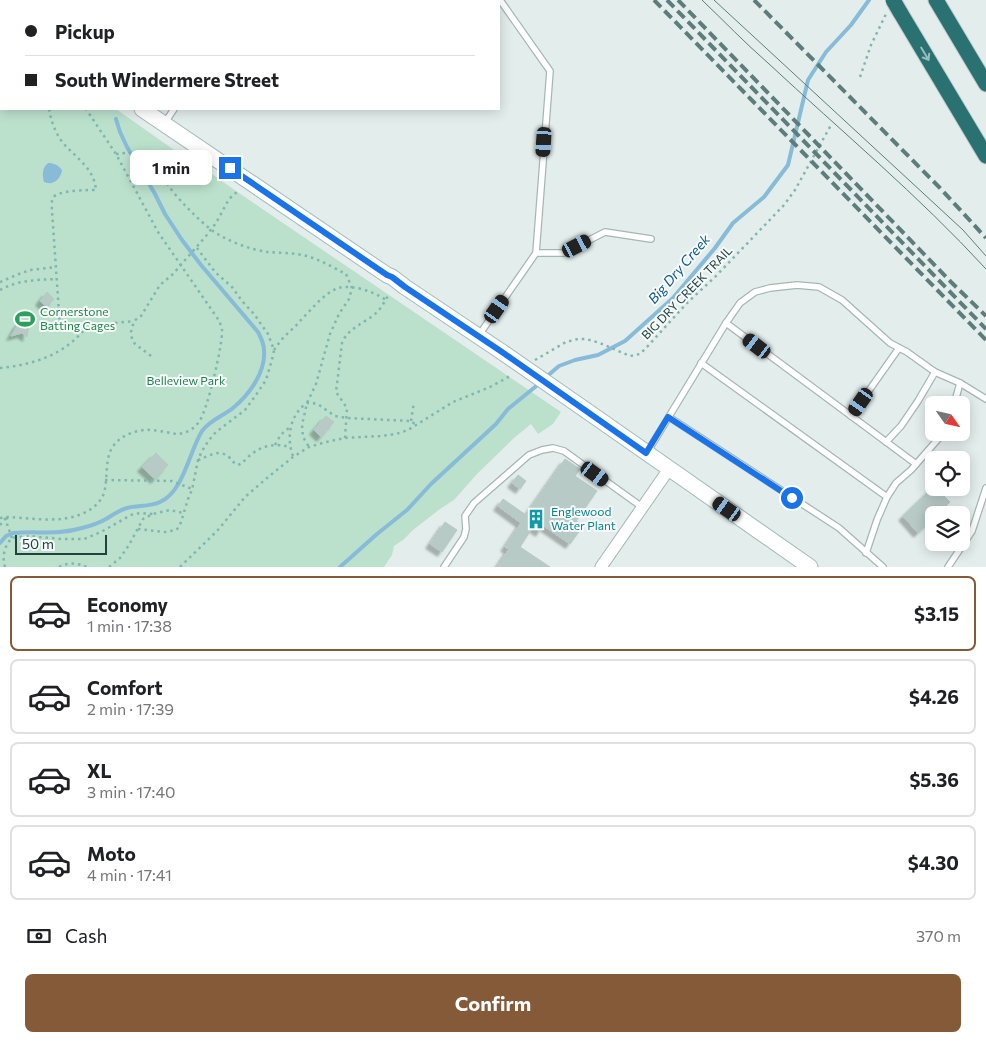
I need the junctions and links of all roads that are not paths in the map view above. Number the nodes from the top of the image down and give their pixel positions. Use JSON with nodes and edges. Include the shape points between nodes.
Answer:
{"nodes":[{"id":1,"x":500,"y":0,"type":"edge"},
{"id":2,"x":936,"y":0,"type":"edge"},
{"id":3,"x":893,"y":9,"type":"edge"},
{"id":4,"x":981,"y":72,"type":"edge"},
{"id":5,"x":986,"y":84,"type":"edge"},
{"id":6,"x":143,"y":110,"type":"edge"},
{"id":7,"x":173,"y":110,"type":"edge"},
{"id":8,"x":164,"y":124,"type":"junction"},
{"id":9,"x":986,"y":156,"type":"edge"},
{"id":10,"x":651,"y":239,"type":"dead end"},
{"id":11,"x":536,"y":253,"type":"junction"},
{"id":12,"x":726,"y":323,"type":"junction"},
{"id":13,"x":478,"y":336,"type":"junction"},
{"id":14,"x":899,"y":348,"type":"junction"},
{"id":15,"x":701,"y":363,"type":"junction"},
{"id":16,"x":935,"y":372,"type":"junction"},
{"id":17,"x":960,"y":383,"type":"junction"},
{"id":18,"x":956,"y":396,"type":"edge"},
{"id":19,"x":986,"y":399,"type":"edge"},
{"id":20,"x":851,"y":416,"type":"junction"},
{"id":21,"x":668,"y":417,"type":"junction"},
{"id":22,"x":936,"y":441,"type":"edge"},
{"id":23,"x":886,"y":442,"type":"junction"},
{"id":24,"x":646,"y":453,"type":"junction"},
{"id":25,"x":916,"y":464,"type":"junction"},
{"id":26,"x":669,"y":468,"type":"junction"},
{"id":27,"x":986,"y":488,"type":"edge"},
{"id":28,"x":887,"y":497,"type":"junction"},
{"id":29,"x":642,"y":507,"type":"junction"},
{"id":30,"x":866,"y":553,"type":"junction"},
{"id":31,"x":444,"y":567,"type":"edge"},
{"id":32,"x":601,"y":567,"type":"edge"},
{"id":33,"x":810,"y":567,"type":"edge"},
{"id":34,"x":883,"y":567,"type":"edge"},
{"id":35,"x":948,"y":567,"type":"edge"}],
"edges":[{"from":1,"to":11,"type":"lane","via":[[550,71]]},
{"from":2,"to":4,"type":"highway"},
{"from":3,"to":9,"type":"highway","one_way":true},
{"from":4,"to":5,"type":"highway"},
{"from":6,"to":8,"type":"street"},
{"from":7,"to":8,"type":"lane"},
{"from":8,"to":13,"type":"street"},
{"from":10,"to":11,"type":"lane","via":[[604,232],[564,253]]},
{"from":11,"to":13,"type":"lane"},
{"from":12,"to":14,"type":"lane","via":[[740,303],[755,292],[797,285],[819,287],[842,300]]},
{"from":12,"to":15,"type":"lane"},
{"from":12,"to":20,"type":"lane"},
{"from":13,"to":24,"type":"street","bridge":true},
{"from":14,"to":16,"type":"lane"},
{"from":14,"to":20,"type":"lane"},
{"from":15,"to":21,"type":"lane"},
{"from":15,"to":28,"type":"lane"},
{"from":16,"to":17,"type":"lane"},
{"from":16,"to":23,"type":"lane","via":[[901,426]]},
{"from":17,"to":18,"type":"lane"},
{"from":17,"to":19,"type":"lane"},
{"from":20,"to":23,"type":"lane"},
{"from":21,"to":24,"type":"lane"},
{"from":21,"to":30,"type":"lane","via":[[839,528]]},
{"from":22,"to":25,"type":"lane"},
{"from":23,"to":25,"type":"lane"},
{"from":24,"to":26,"type":"street"},
{"from":25,"to":28,"type":"lane"},
{"from":26,"to":29,"type":"street"},
{"from":26,"to":33,"type":"street"},
{"from":27,"to":35,"type":"lane","via":[[972,531]]},
{"from":28,"to":30,"type":"lane"},
{"from":29,"to":31,"type":"lane","via":[[564,451],[542,450],[529,455],[474,503],[465,516],[464,537]]},
{"from":29,"to":32,"type":"street"},
{"from":30,"to":34,"type":"lane"}]}
